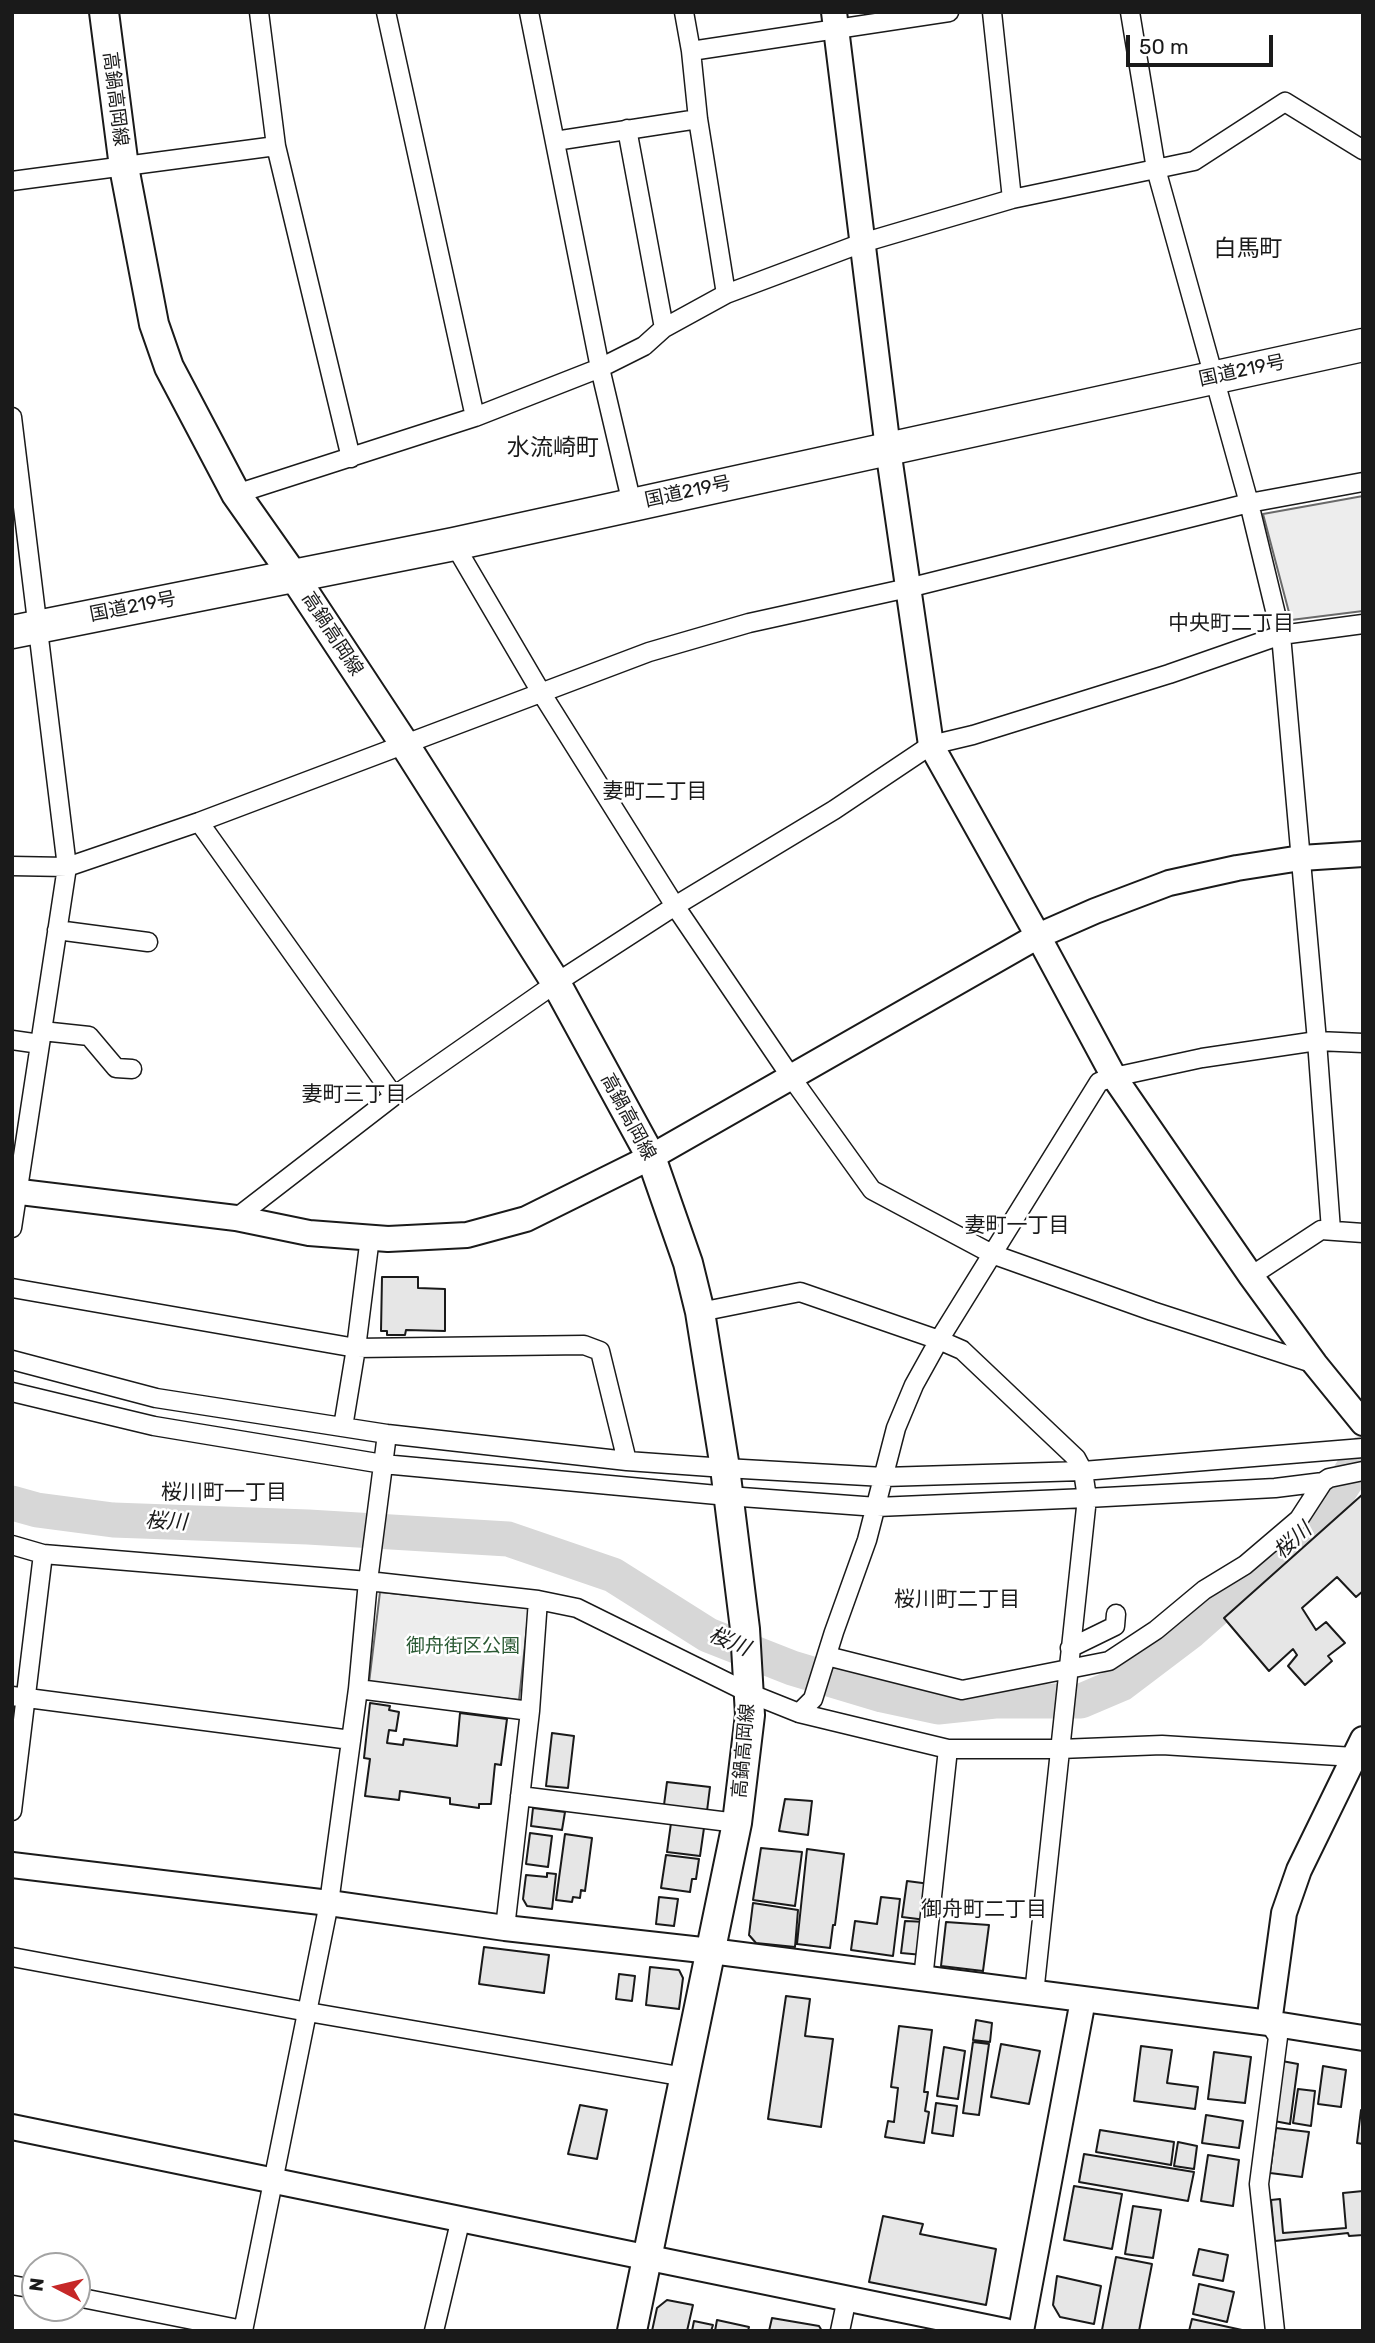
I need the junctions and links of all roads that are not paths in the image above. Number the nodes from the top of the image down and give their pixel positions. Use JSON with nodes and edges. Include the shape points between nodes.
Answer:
{"nodes":[{"id":1,"x":104,"y":12,"type":"edge"},
{"id":2,"x":260,"y":12,"type":"edge"},
{"id":3,"x":386,"y":12,"type":"edge"},
{"id":4,"x":529,"y":12,"type":"edge"},
{"id":5,"x":684,"y":12,"type":"edge"},
{"id":6,"x":949,"y":12,"type":"edge"},
{"id":7,"x":992,"y":12,"type":"edge"},
{"id":8,"x":1130,"y":12,"type":"edge"},
{"id":9,"x":835,"y":20,"type":"edge"},
{"id":10,"x":691,"y":51,"type":"junction"},
{"id":11,"x":698,"y":118,"type":"junction"},
{"id":12,"x":627,"y":129,"type":"junction"},
{"id":13,"x":555,"y":141,"type":"junction"},
{"id":14,"x":276,"y":146,"type":"junction"},
{"id":15,"x":1363,"y":150,"type":"edge"},
{"id":16,"x":124,"y":167,"type":"junction"},
{"id":17,"x":1156,"y":169,"type":"junction"},
{"id":18,"x":12,"y":181,"type":"edge"},
{"id":19,"x":1012,"y":199,"type":"junction"},
{"id":20,"x":862,"y":243,"type":"junction"},
{"id":21,"x":726,"y":294,"type":"junction"},
{"id":22,"x":664,"y":328,"type":"junction"},
{"id":23,"x":1363,"y":345,"type":"edge"},
{"id":24,"x":600,"y":368,"type":"junction"},
{"id":25,"x":1214,"y":377,"type":"junction"},
{"id":26,"x":475,"y":417,"type":"junction"},
{"id":27,"x":13,"y":428,"type":"edge"},
{"id":28,"x":888,"y":449,"type":"junction"},
{"id":29,"x":351,"y":458,"type":"junction"},
{"id":30,"x":1363,"y":482,"type":"edge"},
{"id":31,"x":236,"y":494,"type":"junction"},
{"id":32,"x":1249,"y":503,"type":"junction"},
{"id":33,"x":632,"y":504,"type":"junction"},
{"id":34,"x":454,"y":544,"type":"junction"},
{"id":35,"x":293,"y":575,"type":"junction"},
{"id":36,"x":908,"y":588,"type":"junction"},
{"id":37,"x":1363,"y":624,"type":"edge"},
{"id":38,"x":25,"y":629,"type":"edge"},
{"id":39,"x":1281,"y":635,"type":"junction"},
{"id":40,"x":542,"y":694,"type":"junction"},
{"id":41,"x":405,"y":745,"type":"junction"},
{"id":42,"x":931,"y":745,"type":"junction"},
{"id":43,"x":199,"y":822,"type":"junction"},
{"id":44,"x":1363,"y":854,"type":"edge"},
{"id":45,"x":1301,"y":858,"type":"junction"},
{"id":46,"x":12,"y":866,"type":"edge"},
{"id":47,"x":67,"y":867,"type":"junction"},
{"id":48,"x":676,"y":906,"type":"junction"},
{"id":49,"x":57,"y":930,"type":"junction"},
{"id":50,"x":1038,"y":936,"type":"junction"},
{"id":51,"x":148,"y":942,"type":"dead end"},
{"id":52,"x":556,"y":983,"type":"junction"},
{"id":53,"x":41,"y":1038,"type":"junction"},
{"id":54,"x":12,"y":1040,"type":"edge"},
{"id":55,"x":1318,"y":1041,"type":"junction"},
{"id":56,"x":1363,"y":1043,"type":"edge"},
{"id":57,"x":132,"y":1069,"type":"dead end"},
{"id":58,"x":791,"y":1077,"type":"junction"},
{"id":59,"x":1114,"y":1077,"type":"junction"},
{"id":60,"x":394,"y":1096,"type":"junction"},
{"id":61,"x":651,"y":1157,"type":"junction"},
{"id":62,"x":15,"y":1191,"type":"edge"},
{"id":63,"x":236,"y":1218,"type":"junction"},
{"id":64,"x":12,"y":1227,"type":"edge"},
{"id":65,"x":1331,"y":1230,"type":"junction"},
{"id":66,"x":1363,"y":1233,"type":"edge"},
{"id":67,"x":370,"y":1237,"type":"junction"},
{"id":68,"x":992,"y":1254,"type":"junction"},
{"id":69,"x":1251,"y":1276,"type":"junction"},
{"id":70,"x":12,"y":1288,"type":"edge"},
{"id":71,"x":700,"y":1312,"type":"junction"},
{"id":72,"x":939,"y":1340,"type":"junction"},
{"id":73,"x":356,"y":1348,"type":"junction"},
{"id":74,"x":12,"y":1360,"type":"edge"},
{"id":75,"x":1315,"y":1364,"type":"junction"},
{"id":76,"x":12,"y":1392,"type":"edge"},
{"id":77,"x":1360,"y":1414,"type":"edge"},
{"id":78,"x":343,"y":1427,"type":"junction"},
{"id":79,"x":387,"y":1434,"type":"junction"},
{"id":80,"x":1363,"y":1448,"type":"edge"},
{"id":81,"x":626,"y":1461,"type":"junction"},
{"id":82,"x":383,"y":1464,"type":"junction"},
{"id":83,"x":725,"y":1468,"type":"junction"},
{"id":84,"x":1083,"y":1471,"type":"junction"},
{"id":85,"x":1363,"y":1471,"type":"edge"},
{"id":86,"x":884,"y":1477,"type":"junction"},
{"id":87,"x":1326,"y":1480,"type":"junction"},
{"id":88,"x":728,"y":1496,"type":"junction"},
{"id":89,"x":1087,"y":1498,"type":"junction"},
{"id":90,"x":877,"y":1507,"type":"junction"},
{"id":91,"x":12,"y":1545,"type":"edge"},
{"id":92,"x":43,"y":1554,"type":"junction"},
{"id":93,"x":368,"y":1581,"type":"junction"},
{"id":94,"x":538,"y":1600,"type":"junction"},
{"id":95,"x":1116,"y":1614,"type":"dead end"},
{"id":96,"x":1070,"y":1648,"type":"junction"},
{"id":97,"x":825,"y":1660,"type":"junction"},
{"id":98,"x":1068,"y":1674,"type":"junction"},
{"id":99,"x":749,"y":1688,"type":"junction"},
{"id":100,"x":358,"y":1689,"type":"junction"},
{"id":101,"x":19,"y":1697,"type":"edge"},
{"id":102,"x":530,"y":1711,"type":"junction"},
{"id":103,"x":799,"y":1713,"type":"junction"},
{"id":104,"x":351,"y":1740,"type":"junction"},
{"id":105,"x":1060,"y":1745,"type":"junction"},
{"id":106,"x":948,"y":1748,"type":"junction"},
{"id":107,"x":1358,"y":1748,"type":"edge"},
{"id":108,"x":520,"y":1796,"type":"junction"},
{"id":109,"x":12,"y":1811,"type":"edge"},
{"id":110,"x":737,"y":1823,"type":"junction"},
{"id":111,"x":12,"y":1865,"type":"edge"},
{"id":112,"x":329,"y":1903,"type":"junction"},
{"id":113,"x":505,"y":1928,"type":"junction"},
{"id":114,"x":711,"y":1951,"type":"junction"},
{"id":115,"x":12,"y":1957,"type":"edge"},
{"id":116,"x":923,"y":1979,"type":"junction"},
{"id":117,"x":1034,"y":1994,"type":"junction"},
{"id":118,"x":1083,"y":2000,"type":"junction"},
{"id":119,"x":308,"y":2012,"type":"junction"},
{"id":120,"x":1269,"y":2023,"type":"junction"},
{"id":121,"x":1363,"y":2038,"type":"edge"},
{"id":122,"x":685,"y":2077,"type":"junction"},
{"id":123,"x":12,"y":2127,"type":"edge"},
{"id":124,"x":273,"y":2182,"type":"junction"},
{"id":125,"x":461,"y":2218,"type":"junction"},
{"id":126,"x":648,"y":2256,"type":"junction"},
{"id":127,"x":847,"y":2298,"type":"junction"},
{"id":128,"x":91,"y":2300,"type":"edge"},
{"id":129,"x":243,"y":2331,"type":"edge"},
{"id":130,"x":433,"y":2331,"type":"edge"},
{"id":131,"x":632,"y":2331,"type":"edge"},
{"id":132,"x":840,"y":2331,"type":"edge"},
{"id":133,"x":1006,"y":2331,"type":"edge"},
{"id":134,"x":1021,"y":2331,"type":"edge"},
{"id":135,"x":1275,"y":2331,"type":"edge"}],
"edges":[{"from":1,"to":16,"type":"main road","name":"高鍋高岡線"},
{"from":2,"to":14,"type":"street"},
{"from":3,"to":26,"type":"street"},
{"from":4,"to":13,"type":"street"},
{"from":5,"to":10,"type":"street"},
{"from":6,"to":9,"type":"street"},
{"from":7,"to":19,"type":"street"},
{"from":8,"to":17,"type":"street"},
{"from":9,"to":10,"type":"street"},
{"from":9,"to":20,"type":"street"},
{"from":10,"to":11,"type":"street"},
{"from":11,"to":12,"type":"street"},
{"from":11,"to":21,"type":"street"},
{"from":12,"to":13,"type":"street"},
{"from":12,"to":22,"type":"street"},
{"from":13,"to":24,"type":"street"},
{"from":14,"to":16,"type":"street"},
{"from":14,"to":29,"type":"street"},
{"from":15,"to":17,"type":"street","via":[[1285,102],[1194,161]]},
{"from":16,"to":18,"type":"street"},
{"from":16,"to":31,"type":"main road","name":"高鍋高岡線","via":[[154,324],[169,367]]},
{"from":17,"to":19,"type":"street"},
{"from":17,"to":25,"type":"street"},
{"from":19,"to":20,"type":"street"},
{"from":20,"to":21,"type":"street"},
{"from":20,"to":28,"type":"street"},
{"from":21,"to":22,"type":"street"},
{"from":22,"to":24,"type":"street","via":[[644,346]]},
{"from":23,"to":25,"type":"highway","name":"国道219号"},
{"from":24,"to":26,"type":"street"},
{"from":24,"to":33,"type":"street"},
{"from":25,"to":28,"type":"highway","name":"国道219号"},
{"from":25,"to":32,"type":"street"},
{"from":26,"to":29,"type":"street"},
{"from":27,"to":38,"type":"street"},
{"from":28,"to":33,"type":"highway","name":"国道219号"},
{"from":28,"to":36,"type":"street"},
{"from":29,"to":31,"type":"street"},
{"from":30,"to":32,"type":"street"},
{"from":31,"to":35,"type":"main road","name":"高鍋高岡線"},
{"from":32,"to":36,"type":"street"},
{"from":32,"to":39,"type":"street"},
{"from":33,"to":34,"type":"highway","name":"国道219号"},
{"from":34,"to":35,"type":"highway","name":"国道219号"},
{"from":34,"to":40,"type":"street"},
{"from":35,"to":38,"type":"highway","name":"国道219号"},
{"from":35,"to":41,"type":"main road","name":"高鍋高岡線"},
{"from":36,"to":40,"type":"street","via":[[750,622],[649,652]]},
{"from":36,"to":42,"type":"street"},
{"from":37,"to":39,"type":"street"},
{"from":38,"to":47,"type":"street"},
{"from":39,"to":42,"type":"street","via":[[1169,674]]},
{"from":39,"to":45,"type":"street"},
{"from":40,"to":41,"type":"street"},
{"from":40,"to":48,"type":"street"},
{"from":41,"to":43,"type":"street"},
{"from":41,"to":52,"type":"main road","name":"高鍋高岡線"},
{"from":42,"to":48,"type":"street"},
{"from":42,"to":50,"type":"street"},
{"from":43,"to":47,"type":"street"},
{"from":43,"to":60,"type":"street"},
{"from":44,"to":45,"type":"street"},
{"from":45,"to":50,"type":"street","via":[[1169,883]]},
{"from":45,"to":55,"type":"street"},
{"from":46,"to":47,"type":"street"},
{"from":47,"to":49,"type":"street"},
{"from":48,"to":52,"type":"street"},
{"from":48,"to":58,"type":"street"},
{"from":49,"to":51,"type":"street"},
{"from":49,"to":53,"type":"street"},
{"from":50,"to":58,"type":"street"},
{"from":50,"to":59,"type":"street"},
{"from":52,"to":60,"type":"street"},
{"from":52,"to":61,"type":"main road","name":"高鍋高岡線"},
{"from":53,"to":54,"type":"street"},
{"from":53,"to":57,"type":"street","via":[[89,1036],[117,1068]]},
{"from":53,"to":62,"type":"street"},
{"from":55,"to":56,"type":"street"},
{"from":55,"to":59,"type":"street"},
{"from":55,"to":65,"type":"street"},
{"from":58,"to":61,"type":"street"},
{"from":58,"to":68,"type":"street","via":[[873,1190]]},
{"from":59,"to":68,"type":"street","via":[[1099,1082]]},
{"from":59,"to":69,"type":"street"},
{"from":60,"to":63,"type":"street"},
{"from":61,"to":67,"type":"street","via":[[526,1219],[467,1235]]},
{"from":61,"to":71,"type":"main road","name":"高鍋高岡線"},
{"from":62,"to":63,"type":"street"},
{"from":62,"to":64,"type":"street"},
{"from":63,"to":67,"type":"street","via":[[309,1233]]},
{"from":65,"to":66,"type":"street"},
{"from":65,"to":69,"type":"street","via":[[1321,1230]]},
{"from":67,"to":73,"type":"street"},
{"from":68,"to":72,"type":"street"},
{"from":68,"to":75,"type":"street"},
{"from":69,"to":75,"type":"street"},
{"from":70,"to":73,"type":"street"},
{"from":71,"to":72,"type":"street","via":[[800,1292]]},
{"from":71,"to":83,"type":"main road","name":"高鍋高岡線"},
{"from":72,"to":84,"type":"street","via":[[962,1350],[1076,1458]]},
{"from":72,"to":86,"type":"street","via":[[896,1428]]},
{"from":73,"to":78,"type":"street"},
{"from":73,"to":81,"type":"street","via":[[584,1345],[600,1351]]},
{"from":74,"to":78,"type":"street","via":[[156,1398]]},
{"from":75,"to":77,"type":"street"},
{"from":76,"to":82,"type":"street","via":[[154,1426]]},
{"from":78,"to":79,"type":"street"},
{"from":79,"to":81,"type":"street"},
{"from":79,"to":82,"type":"street"},
{"from":80,"to":84,"type":"street"},
{"from":81,"to":83,"type":"street"},
{"from":82,"to":88,"type":"street"},
{"from":82,"to":93,"type":"street"},
{"from":83,"to":86,"type":"street"},
{"from":83,"to":88,"type":"main road","name":"高鍋高岡線"},
{"from":84,"to":86,"type":"street"},
{"from":84,"to":89,"type":"street"},
{"from":85,"to":87,"type":"street"},
{"from":86,"to":90,"type":"street"},
{"from":87,"to":89,"type":"street","via":[[1275,1488]]},
{"from":87,"to":98,"type":"street","via":[[1299,1519],[1245,1564],[1109,1661]]},
{"from":88,"to":90,"type":"street"},
{"from":88,"to":99,"type":"main road","name":"高鍋高岡線"},
{"from":89,"to":90,"type":"street"},
{"from":89,"to":96,"type":"street"},
{"from":90,"to":97,"type":"street"},
{"from":91,"to":92,"type":"street"},
{"from":92,"to":93,"type":"street"},
{"from":92,"to":101,"type":"street"},
{"from":93,"to":94,"type":"street"},
{"from":93,"to":100,"type":"street"},
{"from":94,"to":99,"type":"street","via":[[577,1608]]},
{"from":94,"to":102,"type":"street"},
{"from":95,"to":96,"type":"street","via":[[1115,1626]]},
{"from":96,"to":98,"type":"street"},
{"from":97,"to":98,"type":"street","via":[[962,1690]]},
{"from":97,"to":103,"type":"street","via":[[813,1699]]},
{"from":98,"to":105,"type":"street"},
{"from":99,"to":103,"type":"street"},
{"from":99,"to":110,"type":"main road","name":"高鍋高岡線"},
{"from":100,"to":102,"type":"street"},
{"from":100,"to":104,"type":"street"},
{"from":101,"to":104,"type":"street"},
{"from":101,"to":109,"type":"street"},
{"from":102,"to":108,"type":"street"},
{"from":103,"to":106,"type":"street"},
{"from":104,"to":112,"type":"street"},
{"from":105,"to":106,"type":"street"},
{"from":105,"to":107,"type":"street"},
{"from":105,"to":117,"type":"street"},
{"from":106,"to":116,"type":"street"},
{"from":107,"to":120,"type":"street","via":[[1299,1870],[1284,1913]]},
{"from":108,"to":110,"type":"street"},
{"from":108,"to":113,"type":"street"},
{"from":110,"to":114,"type":"main road","name":"高鍋高岡線"},
{"from":111,"to":112,"type":"street"},
{"from":112,"to":113,"type":"street"},
{"from":112,"to":119,"type":"street"},
{"from":113,"to":114,"type":"street"},
{"from":114,"to":116,"type":"street"},
{"from":114,"to":122,"type":"main road","name":"高鍋高岡線"},
{"from":115,"to":119,"type":"street"},
{"from":116,"to":117,"type":"street"},
{"from":117,"to":118,"type":"street"},
{"from":118,"to":120,"type":"street"},
{"from":118,"to":134,"type":"street"},
{"from":119,"to":122,"type":"street"},
{"from":119,"to":124,"type":"street"},
{"from":120,"to":121,"type":"street"},
{"from":120,"to":135,"type":"street","via":[[1278,2037],[1259,2184]]},
{"from":122,"to":126,"type":"main road","name":"高鍋高岡線"},
{"from":123,"to":124,"type":"street"},
{"from":124,"to":125,"type":"street"},
{"from":124,"to":129,"type":"street"},
{"from":125,"to":126,"type":"street"},
{"from":125,"to":130,"type":"street"},
{"from":126,"to":127,"type":"street"},
{"from":126,"to":131,"type":"main road","name":"高鍋高岡線"},
{"from":127,"to":132,"type":"street"},
{"from":127,"to":133,"type":"street"},
{"from":128,"to":129,"type":"street"}]}
